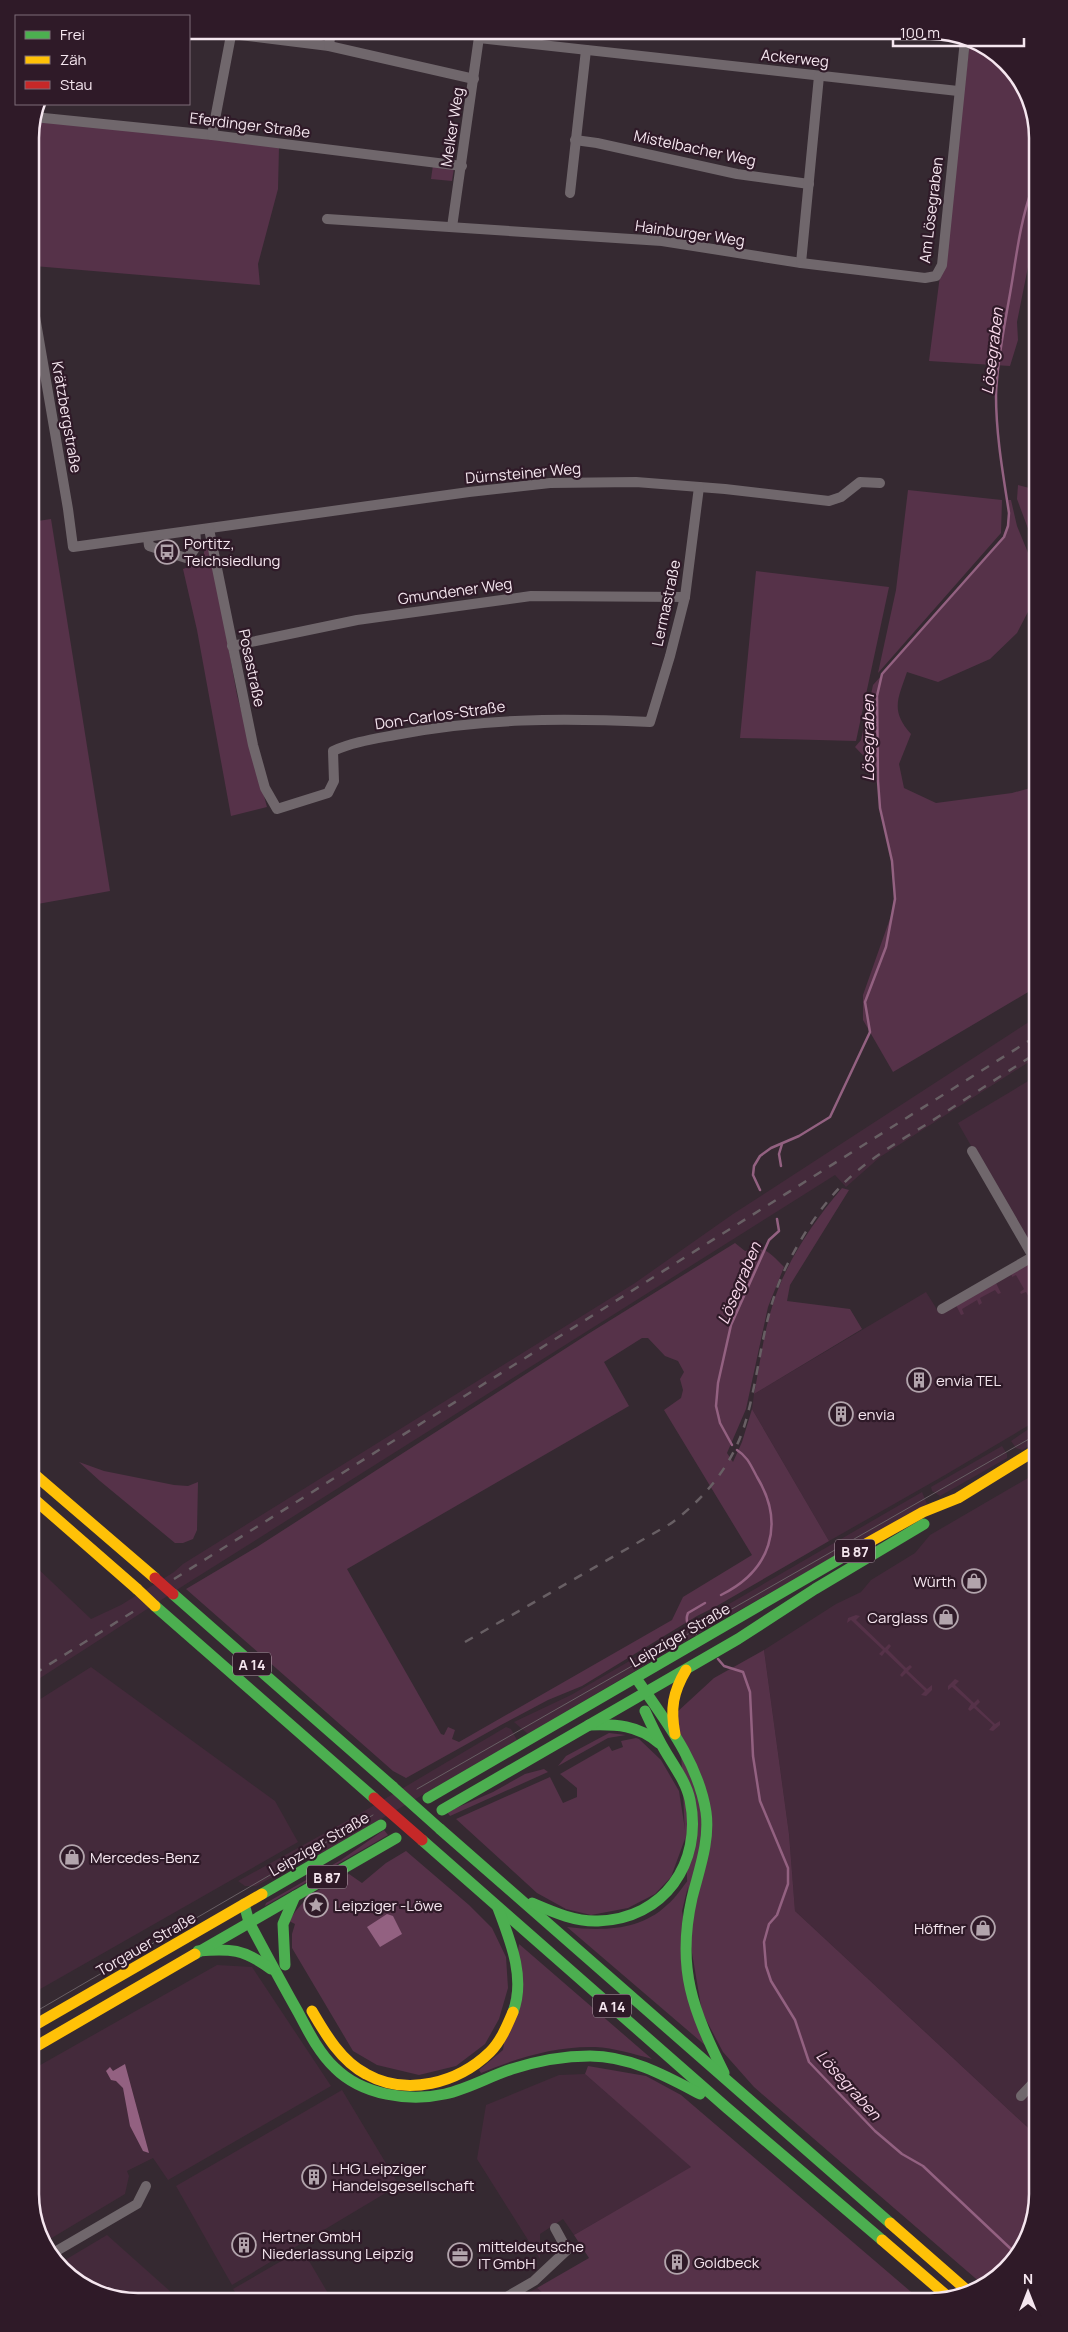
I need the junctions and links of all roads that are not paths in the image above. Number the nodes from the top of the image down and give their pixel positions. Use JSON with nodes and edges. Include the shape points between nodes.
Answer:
{"nodes":[{"id":1,"x":231,"y":39,"type":"edge"},
{"id":2,"x":280,"y":39,"type":"edge"},
{"id":3,"x":330,"y":39,"type":"edge"},
{"id":4,"x":478,"y":39,"type":"edge"},
{"id":5,"x":512,"y":39,"type":"edge"},
{"id":6,"x":964,"y":45,"type":"edge"},
{"id":7,"x":329,"y":46,"type":"junction"},
{"id":8,"x":586,"y":50,"type":"junction"},
{"id":9,"x":819,"y":76,"type":"junction"},
{"id":10,"x":474,"y":79,"type":"junction"},
{"id":11,"x":958,"y":92,"type":"junction"},
{"id":12,"x":41,"y":118,"type":"edge"},
{"id":13,"x":212,"y":136,"type":"junction"},
{"id":14,"x":575,"y":140,"type":"junction"},
{"id":15,"x":462,"y":166,"type":"junction"},
{"id":16,"x":809,"y":184,"type":"junction"},
{"id":17,"x":570,"y":193,"type":"dead end"},
{"id":18,"x":327,"y":219,"type":"dead end"},
{"id":19,"x":452,"y":227,"type":"junction"},
{"id":20,"x":801,"y":263,"type":"junction"},
{"id":21,"x":39,"y":339,"type":"edge"},
{"id":22,"x":880,"y":483,"type":"dead end"},
{"id":23,"x":699,"y":487,"type":"junction"},
{"id":24,"x":208,"y":529,"type":"junction"},
{"id":25,"x":195,"y":531,"type":"junction"},
{"id":26,"x":148,"y":538,"type":"junction"},
{"id":27,"x":72,"y":547,"type":"joint"},
{"id":28,"x":685,"y":597,"type":"junction"},
{"id":29,"x":232,"y":646,"type":"junction"},
{"id":30,"x":650,"y":722,"type":"joint"},
{"id":31,"x":277,"y":809,"type":"joint"},
{"id":32,"x":972,"y":1151,"type":"dead end"},
{"id":33,"x":1029,"y":1249,"type":"edge"},
{"id":34,"x":1029,"y":1261,"type":"edge"},
{"id":35,"x":942,"y":1308,"type":"dead end"},
{"id":36,"x":1029,"y":1454,"type":"edge"},
{"id":37,"x":39,"y":1478,"type":"edge"},
{"id":38,"x":950,"y":1502,"type":"junction"},
{"id":39,"x":39,"y":1503,"type":"edge"},
{"id":40,"x":686,"y":1670,"type":"junction"},
{"id":41,"x":633,"y":1680,"type":"junction"},
{"id":42,"x":642,"y":1695,"type":"junction"},
{"id":43,"x":590,"y":1725,"type":"junction"},
{"id":44,"x":675,"y":1737,"type":"junction"},
{"id":45,"x":663,"y":1747,"type":"junction"},
{"id":46,"x":428,"y":1798,"type":"dead end"},
{"id":47,"x":442,"y":1810,"type":"dead end"},
{"id":48,"x":382,"y":1825,"type":"dead end"},
{"id":49,"x":396,"y":1838,"type":"dead end"},
{"id":50,"x":271,"y":1889,"type":"joint"},
{"id":51,"x":295,"y":1896,"type":"junction"},
{"id":52,"x":518,"y":1897,"type":"junction"},
{"id":53,"x":244,"y":1904,"type":"junction"},
{"id":54,"x":496,"y":1905,"type":"junction"},
{"id":55,"x":253,"y":1919,"type":"junction"},
{"id":56,"x":198,"y":1951,"type":"junction"},
{"id":57,"x":285,"y":1965,"type":"junction"},
{"id":58,"x":276,"y":1973,"type":"junction"},
{"id":59,"x":294,"y":1981,"type":"dead end"},
{"id":60,"x":304,"y":1997,"type":"dead end"},
{"id":61,"x":39,"y":2023,"type":"edge"},
{"id":62,"x":39,"y":2045,"type":"edge"},
{"id":63,"x":728,"y":2081,"type":"junction"},
{"id":64,"x":1029,"y":2088,"type":"edge"},
{"id":65,"x":1021,"y":2096,"type":"dead end"},
{"id":66,"x":727,"y":2108,"type":"junction"},
{"id":67,"x":146,"y":2186,"type":"dead end"},
{"id":68,"x":555,"y":2228,"type":"dead end"},
{"id":69,"x":57,"y":2251,"type":"edge"},
{"id":70,"x":964,"y":2287,"type":"edge"},
{"id":71,"x":942,"y":2292,"type":"edge"},
{"id":72,"x":513,"y":2293,"type":"edge"}],
"edges":[{"from":1,"to":13,"type":"street"},
{"from":2,"to":7,"type":"street"},
{"from":3,"to":7,"type":"street"},
{"from":4,"to":10,"type":"street","name":"Melker Weg"},
{"from":5,"to":8,"type":"street","name":"Ackerweg"},
{"from":6,"to":11,"type":"street","name":"Am Lösegraben"},
{"from":7,"to":10,"type":"street"},
{"from":8,"to":9,"type":"street","name":"Ackerweg"},
{"from":8,"to":14,"type":"street"},
{"from":9,"to":11,"type":"street","name":"Ackerweg"},
{"from":9,"to":16,"type":"street"},
{"from":10,"to":15,"type":"street","name":"Melker Weg"},
{"from":11,"to":20,"type":"street","name":"Am Lösegraben","via":[[942,265],[936,276],[925,278]]},
{"from":12,"to":13,"type":"street","name":"Eferdinger Straße"},
{"from":13,"to":15,"type":"street","name":"Eferdinger Straße"},
{"from":14,"to":16,"type":"street","name":"Mistelbacher Weg","via":[[737,174]]},
{"from":14,"to":17,"type":"street"},
{"from":15,"to":19,"type":"street","name":"Melker Weg"},
{"from":16,"to":20,"type":"street"},
{"from":18,"to":19,"type":"street","name":"Hainburger Weg"},
{"from":19,"to":20,"type":"street","name":"Hainburger Weg","via":[[662,241]]},
{"from":21,"to":27,"type":"street","name":"Krätzbergstraße"},
{"from":22,"to":23,"type":"street","name":"Dürnsteiner Weg","via":[[860,482],[841,497],[829,501]]},
{"from":23,"to":24,"type":"street","name":"Dürnsteiner Weg","via":[[636,482],[550,483]]},
{"from":23,"to":28,"type":"street","name":"Lermastraße"},
{"from":24,"to":25,"type":"street","name":"Dürnsteiner Weg"},
{"from":24,"to":29,"type":"street","name":"Posastraße"},
{"from":25,"to":26,"type":"street","name":"Dürnsteiner Weg"},
{"from":25,"to":26,"type":"street","via":[[194,551],[186,558],[149,546]]},
{"from":26,"to":27,"type":"street","name":"Dürnsteiner Weg"},
{"from":28,"to":29,"type":"street","name":"Gmundener Weg","via":[[531,596],[357,620]]},
{"from":28,"to":30,"type":"street","name":"Lermastraße"},
{"from":29,"to":31,"type":"street","name":"Posastraße","via":[[256,758],[265,788]]},
{"from":30,"to":31,"type":"street","name":"Don-Carlos-Straße","via":[[527,718],[416,731],[347,745],[333,752],[334,781],[328,793]]},
{"from":32,"to":33,"type":"street"},
{"from":34,"to":35,"type":"street"},
{"from":36,"to":38,"type":"main road","name":"Leipziger Straße","number":"B 87"},
{"from":37,"to":52,"type":"main road","number":"A 14","bridge":true},
{"from":38,"to":40,"type":"main road","name":"Leipziger Straße","number":"B 87","via":[[934,1517]]},
{"from":38,"to":41,"type":"main road","name":"Leipziger Straße","number":"B 87","via":[[915,1517]]},
{"from":39,"to":54,"type":"main road","number":"A 14","bridge":true},
{"from":40,"to":42,"type":"main road","number":"B 87"},
{"from":40,"to":44,"type":"main road","via":[[671,1701]]},
{"from":41,"to":42,"type":"main road"},
{"from":41,"to":46,"type":"main road","name":"Leipziger Straße","number":"B 87"},
{"from":42,"to":43,"type":"main road","number":"B 87"},
{"from":42,"to":44,"type":"main road"},
{"from":42,"to":45,"type":"main road"},
{"from":43,"to":45,"type":"main road","via":[[635,1726]]},
{"from":43,"to":47,"type":"main road","number":"B 87"},
{"from":44,"to":63,"type":"main road","via":[[698,1782],[706,1813],[704,1858],[685,1945],[689,1986],[702,2028]]},
{"from":45,"to":52,"type":"main road","via":[[683,1782],[693,1815],[691,1847],[672,1887],[647,1909],[600,1922],[569,1917]]},
{"from":48,"to":50,"type":"main road","name":"Leipziger Straße","number":"B 87"},
{"from":49,"to":51,"type":"main road","number":"B 87"},
{"from":50,"to":53,"type":"main road","name":"Torgauer Straße","number":"B 87"},
{"from":51,"to":55,"type":"main road","number":"B 87"},
{"from":51,"to":57,"type":"main road","via":[[282,1928]]},
{"from":52,"to":63,"type":"main road","number":"A 14"},
{"from":53,"to":55,"type":"main road"},
{"from":53,"to":61,"type":"main road","name":"Torgauer Straße","number":"B 87"},
{"from":54,"to":60,"type":"main road","via":[[515,1958],[518,1982],[514,2010],[503,2035],[489,2053],[474,2067],[454,2078],[414,2085],[376,2078],[360,2070],[327,2036]]},
{"from":54,"to":66,"type":"main road","number":"A 14"},
{"from":55,"to":56,"type":"main road","number":"B 87"},
{"from":55,"to":57,"type":"main road"},
{"from":55,"to":58,"type":"main road"},
{"from":56,"to":58,"type":"main road","via":[[240,1950]]},
{"from":56,"to":62,"type":"main road","number":"B 87"},
{"from":57,"to":59,"type":"main road"},
{"from":58,"to":66,"type":"main road","via":[[318,2047],[339,2072],[363,2087],[392,2095],[445,2094],[512,2069],[543,2061],[592,2056],[619,2059],[646,2068]]},
{"from":63,"to":70,"type":"main road","number":"A 14"},
{"from":64,"to":65,"type":"street"},
{"from":66,"to":71,"type":"main road","number":"A 14"},
{"from":67,"to":69,"type":"street","via":[[137,2204]]},
{"from":68,"to":72,"type":"street","via":[[566,2250],[534,2281]]}]}
